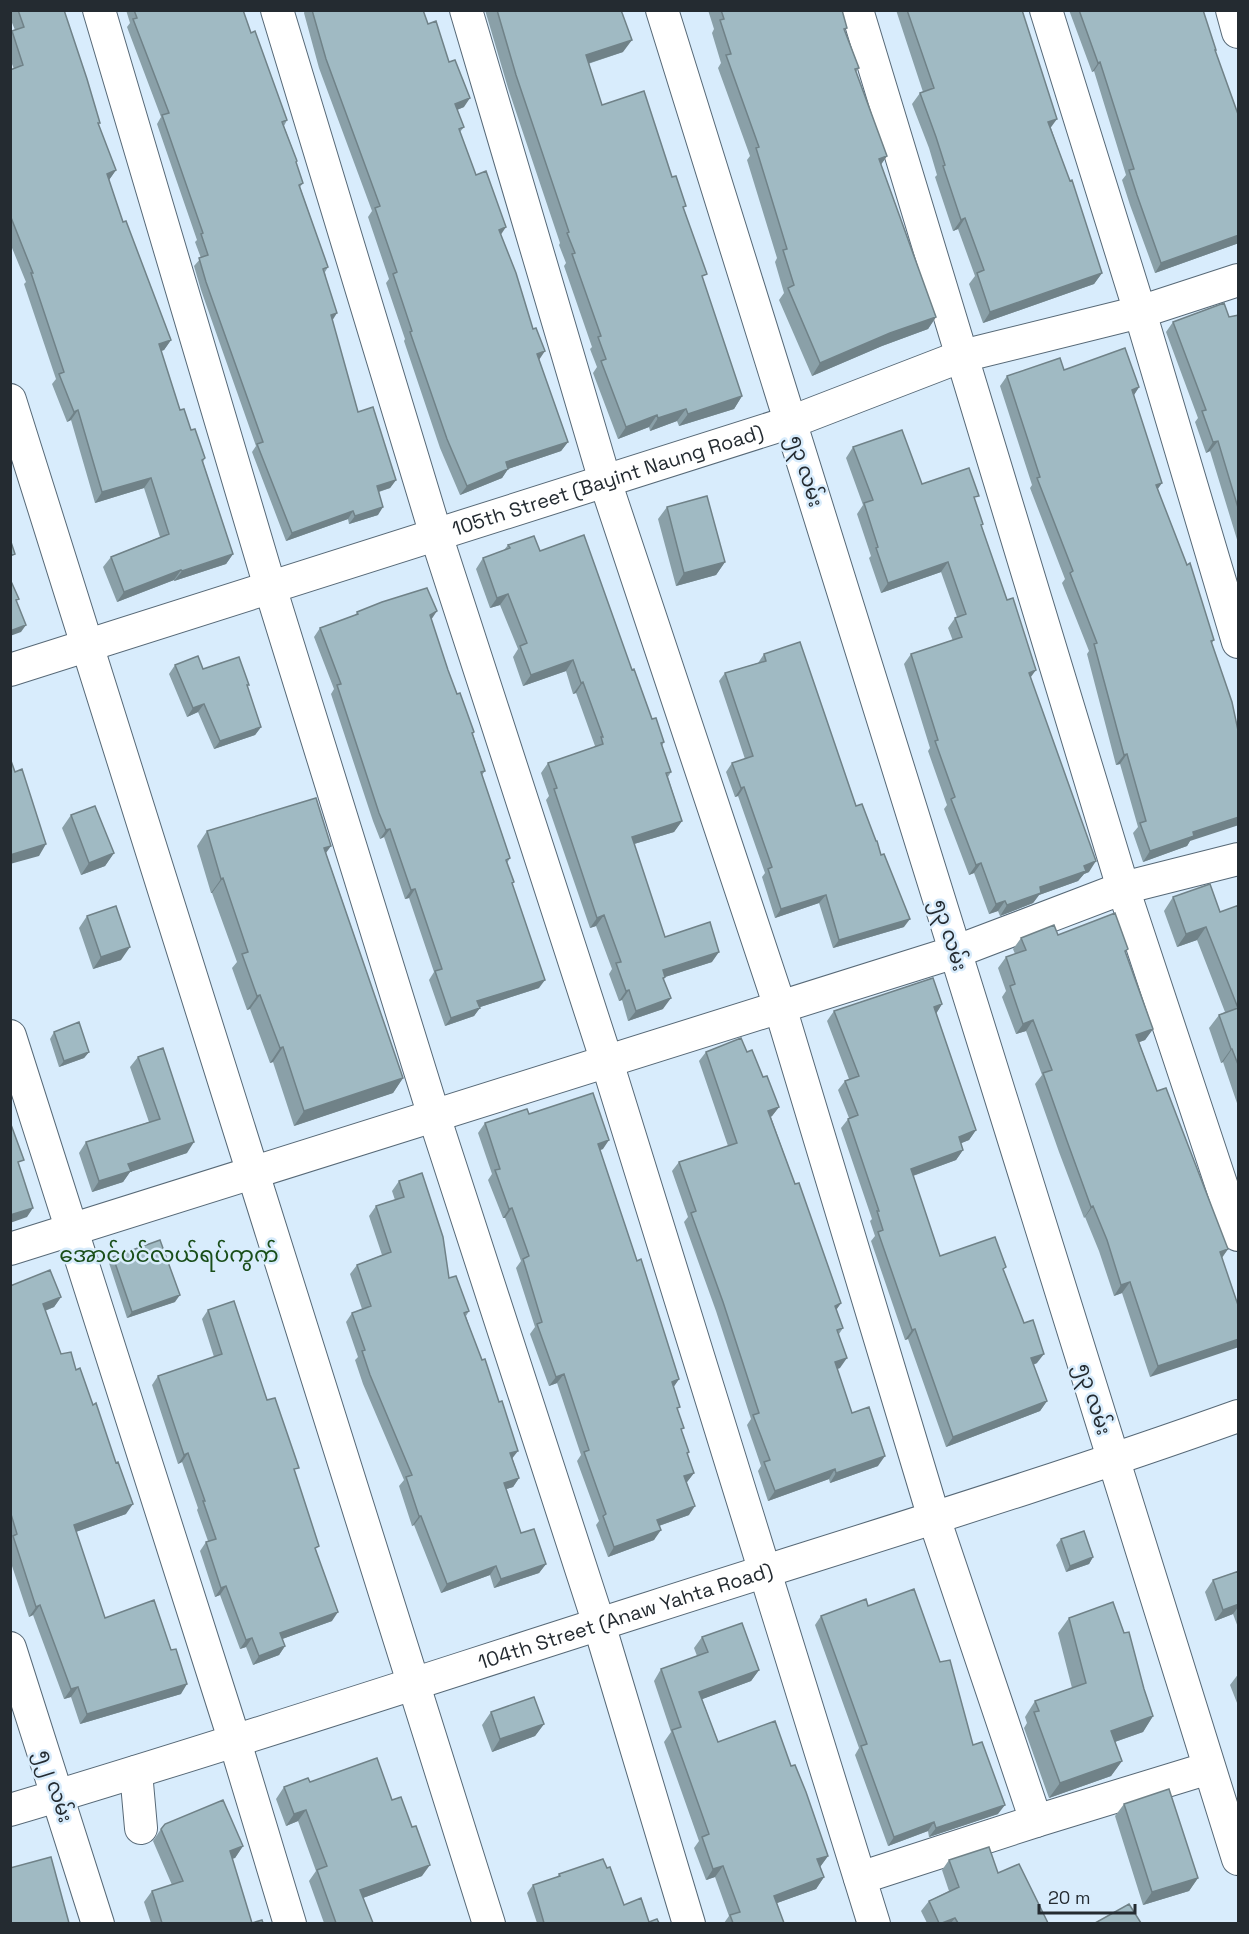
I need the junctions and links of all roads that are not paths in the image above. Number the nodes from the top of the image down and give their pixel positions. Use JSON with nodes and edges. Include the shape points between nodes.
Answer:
{"nodes":[{"id":1,"x":99,"y":10,"type":"edge"},
{"id":2,"x":277,"y":10,"type":"edge"},
{"id":3,"x":662,"y":10,"type":"edge"},
{"id":4,"x":857,"y":10,"type":"edge"},
{"id":5,"x":1046,"y":10,"type":"edge"},
{"id":6,"x":1232,"y":10,"type":"edge"},
{"id":7,"x":472,"y":12,"type":"edge"},
{"id":8,"x":1239,"y":32,"type":"edge"},
{"id":9,"x":1239,"y":280,"type":"edge"},
{"id":10,"x":1140,"y":312,"type":"junction"},
{"id":11,"x":962,"y":356,"type":"junction"},
{"id":12,"x":10,"y":400,"type":"edge"},
{"id":13,"x":791,"y":422,"type":"junction"},
{"id":14,"x":604,"y":481,"type":"junction"},
{"id":15,"x":436,"y":535,"type":"junction"},
{"id":16,"x":270,"y":587,"type":"junction"},
{"id":17,"x":1239,"y":642,"type":"edge"},
{"id":18,"x":87,"y":645,"type":"junction"},
{"id":19,"x":10,"y":670,"type":"edge"},
{"id":20,"x":1239,"y":859,"type":"edge"},
{"id":21,"x":1123,"y":888,"type":"junction"},
{"id":22,"x":955,"y":952,"type":"junction"},
{"id":23,"x":780,"y":1007,"type":"junction"},
{"id":24,"x":10,"y":1036,"type":"edge"},
{"id":25,"x":607,"y":1062,"type":"junction"},
{"id":26,"x":434,"y":1116,"type":"junction"},
{"id":27,"x":252,"y":1174,"type":"junction"},
{"id":28,"x":72,"y":1229,"type":"junction"},
{"id":29,"x":1239,"y":1235,"type":"edge"},
{"id":30,"x":10,"y":1249,"type":"edge"},
{"id":31,"x":1239,"y":1416,"type":"edge"},
{"id":32,"x":1114,"y":1461,"type":"junction"},
{"id":33,"x":934,"y":1518,"type":"junction"},
{"id":34,"x":766,"y":1571,"type":"junction"},
{"id":35,"x":599,"y":1624,"type":"junction"},
{"id":36,"x":10,"y":1648,"type":"edge"},
{"id":37,"x":413,"y":1683,"type":"junction"},
{"id":38,"x":235,"y":1742,"type":"junction"},
{"id":39,"x":1209,"y":1768,"type":"junction"},
{"id":40,"x":136,"y":1772,"type":"junction"},
{"id":41,"x":58,"y":1796,"type":"junction"},
{"id":42,"x":10,"y":1810,"type":"edge"},
{"id":43,"x":1036,"y":1821,"type":"junction"},
{"id":44,"x":141,"y":1828,"type":"dead end"},
{"id":45,"x":1239,"y":1859,"type":"edge"},
{"id":46,"x":860,"y":1878,"type":"junction"},
{"id":47,"x":98,"y":1923,"type":"edge"},
{"id":48,"x":290,"y":1923,"type":"edge"},
{"id":49,"x":489,"y":1923,"type":"edge"},
{"id":50,"x":689,"y":1923,"type":"edge"},
{"id":51,"x":874,"y":1923,"type":"edge"}],
"edges":[{"from":1,"to":16,"type":"street"},
{"from":2,"to":15,"type":"street"},
{"from":3,"to":13,"type":"street","name":"၅၃ လမ်း"},
{"from":4,"to":11,"type":"street"},
{"from":5,"to":10,"type":"street"},
{"from":6,"to":8,"type":"street"},
{"from":7,"to":14,"type":"street"},
{"from":9,"to":10,"type":"street","name":"105th Street (Bayint Naung Road)"},
{"from":10,"to":11,"type":"street","name":"105th Street (Bayint Naung Road)"},
{"from":10,"to":17,"type":"street"},
{"from":11,"to":13,"type":"street","name":"105th Street (Bayint Naung Road)"},
{"from":11,"to":21,"type":"street"},
{"from":12,"to":18,"type":"street"},
{"from":13,"to":14,"type":"street","name":"105th Street (Bayint Naung Road)"},
{"from":13,"to":22,"type":"street","name":"၅၃ လမ်း"},
{"from":14,"to":15,"type":"street","name":"105th Street (Bayint Naung Road)"},
{"from":14,"to":23,"type":"street"},
{"from":15,"to":16,"type":"street","name":"105th Street (Bayint Naung Road)"},
{"from":15,"to":25,"type":"street"},
{"from":16,"to":18,"type":"street","name":"105th Street (Bayint Naung Road)"},
{"from":16,"to":26,"type":"street"},
{"from":18,"to":19,"type":"street","name":"105th Street (Bayint Naung Road)"},
{"from":18,"to":27,"type":"street"},
{"from":20,"to":21,"type":"street"},
{"from":21,"to":22,"type":"street"},
{"from":21,"to":29,"type":"street"},
{"from":22,"to":23,"type":"street"},
{"from":22,"to":32,"type":"street","name":"၅၃ လမ်း"},
{"from":23,"to":25,"type":"street"},
{"from":23,"to":33,"type":"street"},
{"from":24,"to":28,"type":"street"},
{"from":25,"to":26,"type":"street"},
{"from":25,"to":34,"type":"street"},
{"from":26,"to":27,"type":"street"},
{"from":26,"to":35,"type":"street"},
{"from":27,"to":28,"type":"street"},
{"from":27,"to":37,"type":"street"},
{"from":28,"to":30,"type":"street"},
{"from":28,"to":38,"type":"street"},
{"from":31,"to":32,"type":"street","name":"104th Street (Anaw Yahta Road)"},
{"from":32,"to":33,"type":"street","name":"104th Street (Anaw Yahta Road)"},
{"from":32,"to":39,"type":"street","name":"၅၃ လမ်း"},
{"from":33,"to":34,"type":"street","name":"104th Street (Anaw Yahta Road)"},
{"from":33,"to":43,"type":"street"},
{"from":34,"to":35,"type":"street","name":"104th Street (Anaw Yahta Road)"},
{"from":34,"to":46,"type":"street"},
{"from":35,"to":37,"type":"street","name":"104th Street (Anaw Yahta Road)"},
{"from":35,"to":50,"type":"street"},
{"from":36,"to":41,"type":"street","name":"၅၂ လမ်း"},
{"from":37,"to":38,"type":"street","name":"104th Street (Anaw Yahta Road)"},
{"from":37,"to":49,"type":"street"},
{"from":38,"to":40,"type":"street","name":"104th Street (Anaw Yahta Road)"},
{"from":38,"to":48,"type":"street"},
{"from":39,"to":43,"type":"street"},
{"from":39,"to":45,"type":"street","name":"၅၃ လမ်း"},
{"from":40,"to":41,"type":"street","name":"104th Street (Anaw Yahta Road)"},
{"from":40,"to":44,"type":"street"},
{"from":41,"to":42,"type":"street","name":"104th Street (Anaw Yahta Road)"},
{"from":41,"to":47,"type":"street","name":"၅၂ လမ်း"},
{"from":43,"to":46,"type":"street"},
{"from":46,"to":51,"type":"street"}]}
